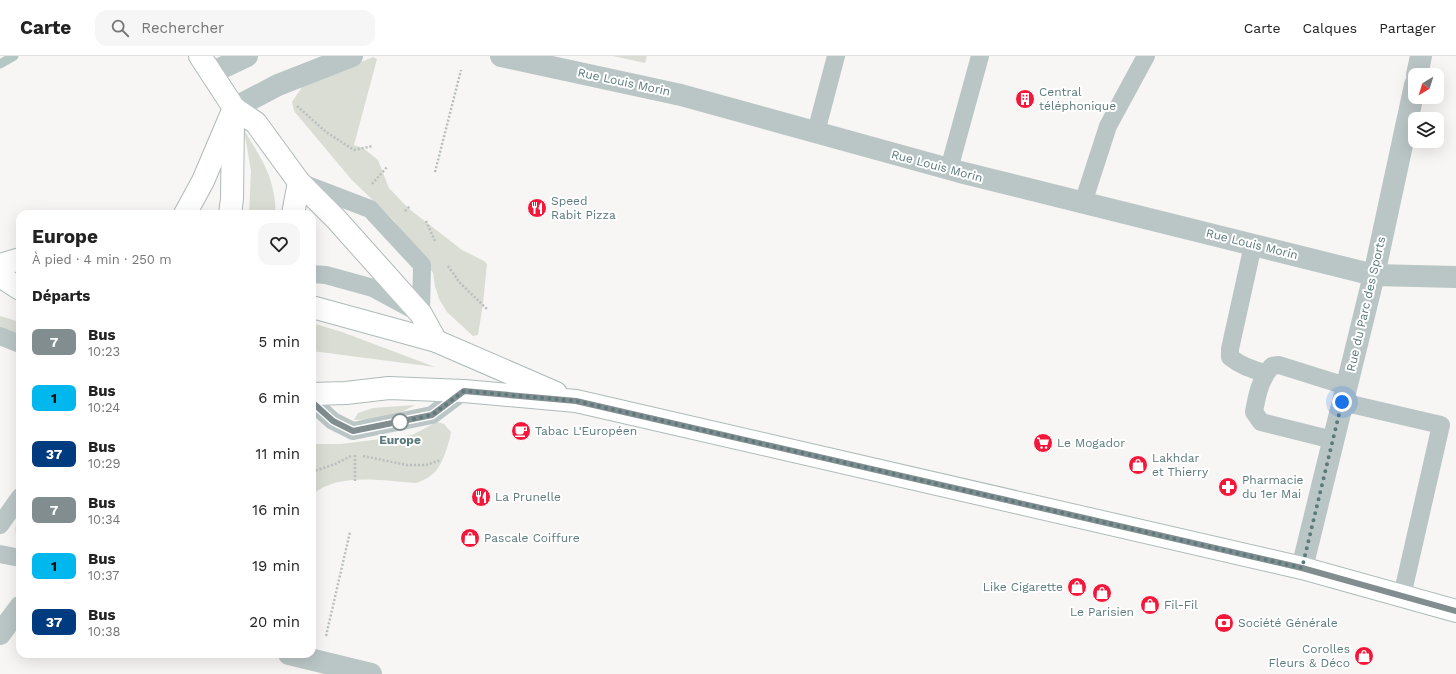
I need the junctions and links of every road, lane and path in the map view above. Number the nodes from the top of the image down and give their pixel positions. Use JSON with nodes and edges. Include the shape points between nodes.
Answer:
{"nodes":[{"id":1,"x":247,"y":56,"type":"edge"},
{"id":2,"x":352,"y":56,"type":"edge"},
{"id":3,"x":501,"y":56,"type":"edge"},
{"id":4,"x":836,"y":56,"type":"edge"},
{"id":5,"x":980,"y":56,"type":"edge"},
{"id":6,"x":1146,"y":56,"type":"edge"},
{"id":7,"x":1421,"y":56,"type":"edge"},
{"id":8,"x":206,"y":65,"type":"edge"},
{"id":9,"x":1418,"y":68,"type":"edge"},
{"id":10,"x":461,"y":70,"type":"dead end"},
{"id":11,"x":292,"y":102,"type":"dead end"},
{"id":12,"x":1411,"y":104,"type":"edge"},
{"id":13,"x":234,"y":108,"type":"junction"},
{"id":14,"x":816,"y":132,"type":"junction"},
{"id":15,"x":373,"y":146,"type":"dead end"},
{"id":16,"x":949,"y":169,"type":"junction"},
{"id":17,"x":435,"y":172,"type":"dead end"},
{"id":18,"x":300,"y":182,"type":"junction"},
{"id":19,"x":1083,"y":203,"type":"junction"},
{"id":20,"x":187,"y":210,"type":"edge"},
{"id":21,"x":231,"y":210,"type":"edge"},
{"id":22,"x":294,"y":210,"type":"edge"},
{"id":23,"x":426,"y":221,"type":"dead end"},
{"id":24,"x":1253,"y":244,"type":"junction"},
{"id":25,"x":437,"y":246,"type":"dead end"},
{"id":26,"x":16,"y":260,"type":"edge"},
{"id":27,"x":444,"y":261,"type":"dead end"},
{"id":28,"x":0,"y":265,"type":"edge"},
{"id":29,"x":0,"y":271,"type":"edge"},
{"id":30,"x":16,"y":274,"type":"edge"},
{"id":31,"x":316,"y":275,"type":"edge"},
{"id":32,"x":1374,"y":275,"type":"junction"},
{"id":33,"x":0,"y":276,"type":"edge"},
{"id":34,"x":1456,"y":277,"type":"edge"},
{"id":35,"x":16,"y":286,"type":"edge"},
{"id":36,"x":316,"y":308,"type":"edge"},
{"id":37,"x":488,"y":310,"type":"dead end"},
{"id":38,"x":421,"y":314,"type":"junction"},
{"id":39,"x":0,"y":336,"type":"edge"},
{"id":40,"x":436,"y":340,"type":"junction"},
{"id":41,"x":16,"y":342,"type":"edge"},
{"id":42,"x":1266,"y":373,"type":"junction"},
{"id":43,"x":464,"y":391,"type":"junction"},
{"id":44,"x":316,"y":394,"type":"edge"},
{"id":45,"x":1344,"y":394,"type":"junction"},
{"id":46,"x":576,"y":401,"type":"junction"},
{"id":47,"x":316,"y":406,"type":"edge"},
{"id":48,"x":1333,"y":440,"type":"junction"},
{"id":49,"x":441,"y":460,"type":"dead end"},
{"id":50,"x":316,"y":471,"type":"edge"},
{"id":51,"x":16,"y":503,"type":"edge"},
{"id":52,"x":0,"y":525,"type":"edge"},
{"id":53,"x":350,"y":532,"type":"dead end"},
{"id":54,"x":0,"y":554,"type":"edge"},
{"id":55,"x":16,"y":557,"type":"edge"},
{"id":56,"x":1302,"y":568,"type":"junction"},
{"id":57,"x":1402,"y":596,"type":"junction"},
{"id":58,"x":1432,"y":604,"type":"junction"},
{"id":59,"x":1456,"y":606,"type":"edge"},
{"id":60,"x":1456,"y":611,"type":"edge"},
{"id":61,"x":16,"y":612,"type":"edge"},
{"id":62,"x":0,"y":634,"type":"edge"},
{"id":63,"x":325,"y":639,"type":"dead end"},
{"id":64,"x":305,"y":658,"type":"edge"},
{"id":65,"x":371,"y":674,"type":"edge"}],
"edges":[{"from":1,"to":8,"type":"street"},
{"from":2,"to":13,"type":"street","via":[[278,85]]},
{"from":3,"to":14,"type":"street","name":"Rue Louis Morin","via":[[681,94]]},
{"from":4,"to":14,"type":"lane"},
{"from":5,"to":16,"type":"lane"},
{"from":6,"to":19,"type":"lane","via":[[1108,126]]},
{"from":7,"to":9,"type":"street"},
{"from":8,"to":13,"type":"main road"},
{"from":10,"to":17,"type":"path"},
{"from":11,"to":15,"type":"path","via":[[326,132],[354,150]]},
{"from":12,"to":32,"type":"street","name":"Rue du Parc des Sports"},
{"from":13,"to":18,"type":"main road","via":[[256,124]]},
{"from":13,"to":20,"type":"main road","via":[[203,181]]},
{"from":13,"to":21,"type":"main road"},
{"from":14,"to":16,"type":"street","name":"Rue Louis Morin"},
{"from":16,"to":19,"type":"street","name":"Rue Louis Morin"},
{"from":18,"to":22,"type":"main road"},
{"from":18,"to":38,"type":"main road"},
{"from":18,"to":38,"type":"lane","via":[[370,209],[422,264]]},
{"from":19,"to":24,"type":"street","name":"Rue Louis Morin"},
{"from":23,"to":25,"type":"path"},
{"from":24,"to":32,"type":"street","name":"Rue Louis Morin"},
{"from":24,"to":42,"type":"lane","via":[[1230,357],[1238,364]]},
{"from":26,"to":28,"type":"main road"},
{"from":27,"to":37,"type":"path","via":[[460,283]]},
{"from":29,"to":30,"type":"main road"},
{"from":31,"to":38,"type":"lane","via":[[373,288]]},
{"from":32,"to":34,"type":"street","name":"Rue Louis Morin"},
{"from":32,"to":45,"type":"street","name":"Rue du Parc des Sports"},
{"from":33,"to":35,"type":"main road"},
{"from":36,"to":40,"type":"main road"},
{"from":38,"to":40,"type":"main road"},
{"from":39,"to":41,"type":"lane"},
{"from":40,"to":46,"type":"main road"},
{"from":42,"to":45,"type":"lane","via":[[1272,366],[1279,365]]},
{"from":42,"to":48,"type":"lane","via":[[1254,412],[1261,422]]},
{"from":43,"to":44,"type":"main road","via":[[389,388]]},
{"from":43,"to":46,"type":"main road"},
{"from":43,"to":47,"type":"lane","via":[[432,415],[353,431],[333,421]]},
{"from":45,"to":48,"type":"street","name":"Rue du Parc des Sports"},
{"from":45,"to":57,"type":"lane","via":[[1441,425]]},
{"from":46,"to":56,"type":"main road"},
{"from":48,"to":56,"type":"street","name":"Rue du Parc des Sports"},
{"from":49,"to":50,"type":"path","via":[[426,465],[407,465],[355,454]]},
{"from":51,"to":52,"type":"lane"},
{"from":53,"to":63,"type":"path"},
{"from":54,"to":55,"type":"lane"},
{"from":56,"to":57,"type":"main road"},
{"from":57,"to":58,"type":"main road"},
{"from":58,"to":59,"type":"main road"},
{"from":58,"to":60,"type":"main road"},
{"from":61,"to":62,"type":"street"},
{"from":64,"to":65,"type":"street"}]}
